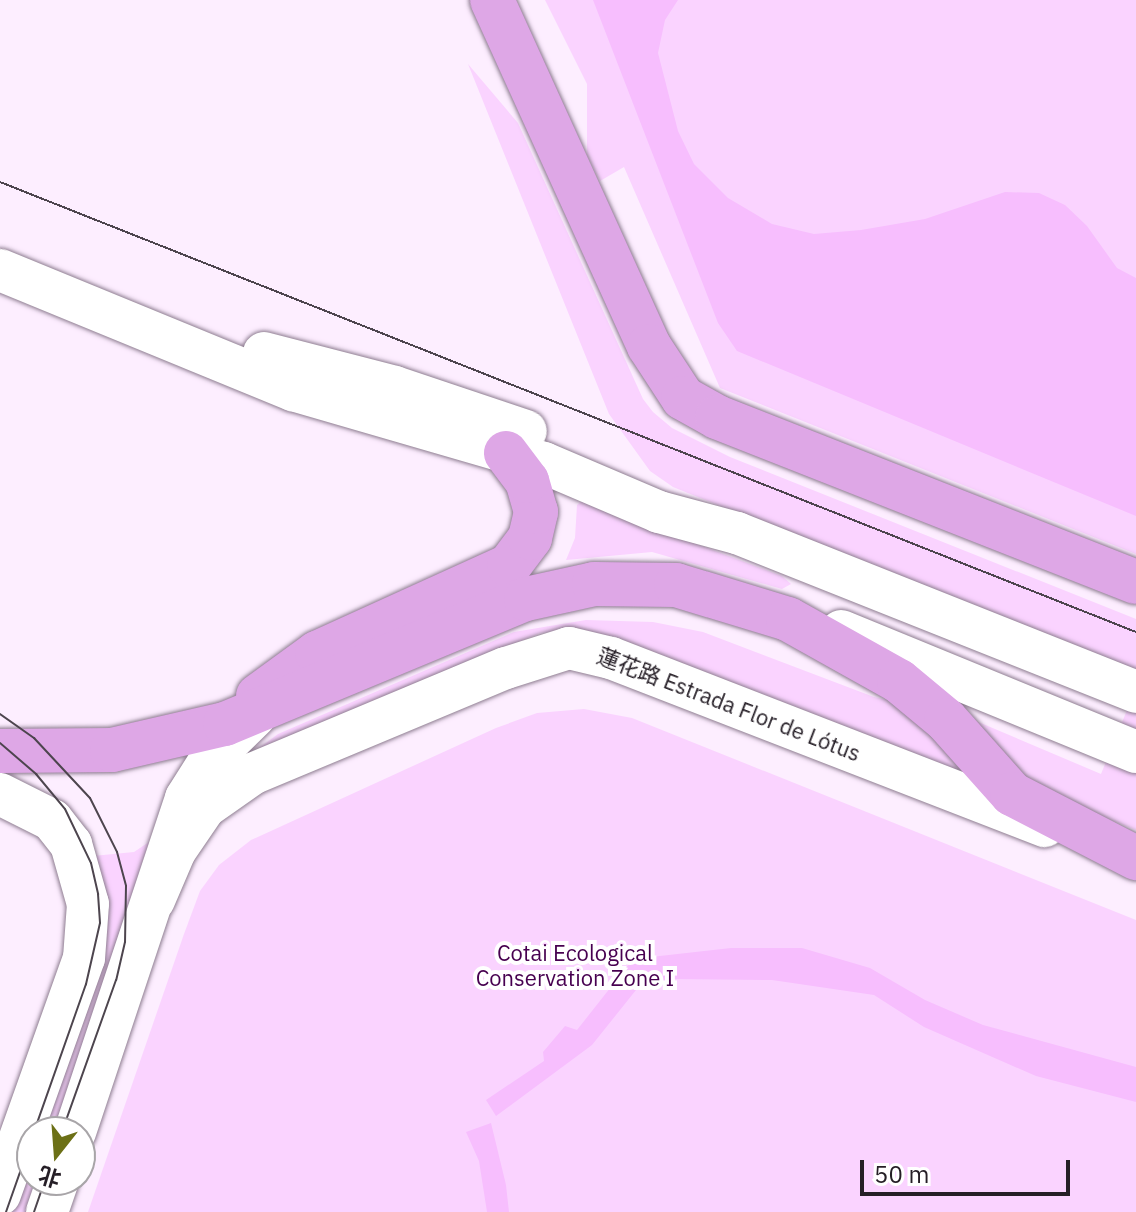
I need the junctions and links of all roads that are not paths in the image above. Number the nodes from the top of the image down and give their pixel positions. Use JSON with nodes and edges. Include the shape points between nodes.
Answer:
{"nodes":[{"id":1,"x":492,"y":0,"type":"edge"},
{"id":2,"x":0,"y":270,"type":"edge"},
{"id":3,"x":138,"y":325,"type":"junction"},
{"id":4,"x":525,"y":458,"type":"junction"},
{"id":5,"x":737,"y":533,"type":"junction"},
{"id":6,"x":1136,"y":582,"type":"edge"},
{"id":7,"x":526,"y":599,"type":"junction"},
{"id":8,"x":788,"y":619,"type":"junction"},
{"id":9,"x":1136,"y":692,"type":"edge"},
{"id":10,"x":240,"y":720,"type":"junction"},
{"id":11,"x":0,"y":751,"type":"edge"},
{"id":12,"x":1136,"y":752,"type":"edge"},
{"id":13,"x":0,"y":794,"type":"edge"},
{"id":14,"x":1126,"y":854,"type":"edge"},
{"id":15,"x":154,"y":900,"type":"junction"},
{"id":16,"x":80,"y":1116,"type":"edge"},
{"id":17,"x":0,"y":1194,"type":"edge"}],
"edges":[{"from":1,"to":6,"type":"main road","via":[[649,346],[683,398],[717,417]]},
{"from":2,"to":3,"type":"main road"},
{"from":3,"to":4,"type":"main road","via":[[293,390]]},
{"from":3,"to":5,"type":"main road","via":[[336,371],[498,421],[555,441]]},
{"from":4,"to":5,"type":"main road","via":[[659,512]]},
{"from":4,"to":7,"type":"main road","via":[[559,494],[561,537],[555,558]]},
{"from":4,"to":10,"type":"main road","via":[[536,512],[530,538],[509,566],[317,653]]},
{"from":5,"to":9,"type":"main road"},
{"from":7,"to":8,"type":"main road","via":[[594,584],[653,583],[721,594]]},
{"from":7,"to":10,"type":"main road"},
{"from":8,"to":12,"type":"main road","via":[[831,627]]},
{"from":8,"to":14,"type":"main road","via":[[911,690],[946,720],[1012,794]]},
{"from":10,"to":11,"type":"main road","via":[[112,750]]},
{"from":10,"to":15,"type":"main road","via":[[198,776],[175,828]]},
{"from":13,"to":17,"type":"main road","via":[[52,820],[71,844],[88,904],[84,958]]},
{"from":14,"to":15,"type":"main road","name":"蓮花路 Estrada Flor de Lótus","via":[[611,658],[569,648],[506,668],[252,774],[205,807],[175,851]]},
{"from":15,"to":16,"type":"main road"}]}
